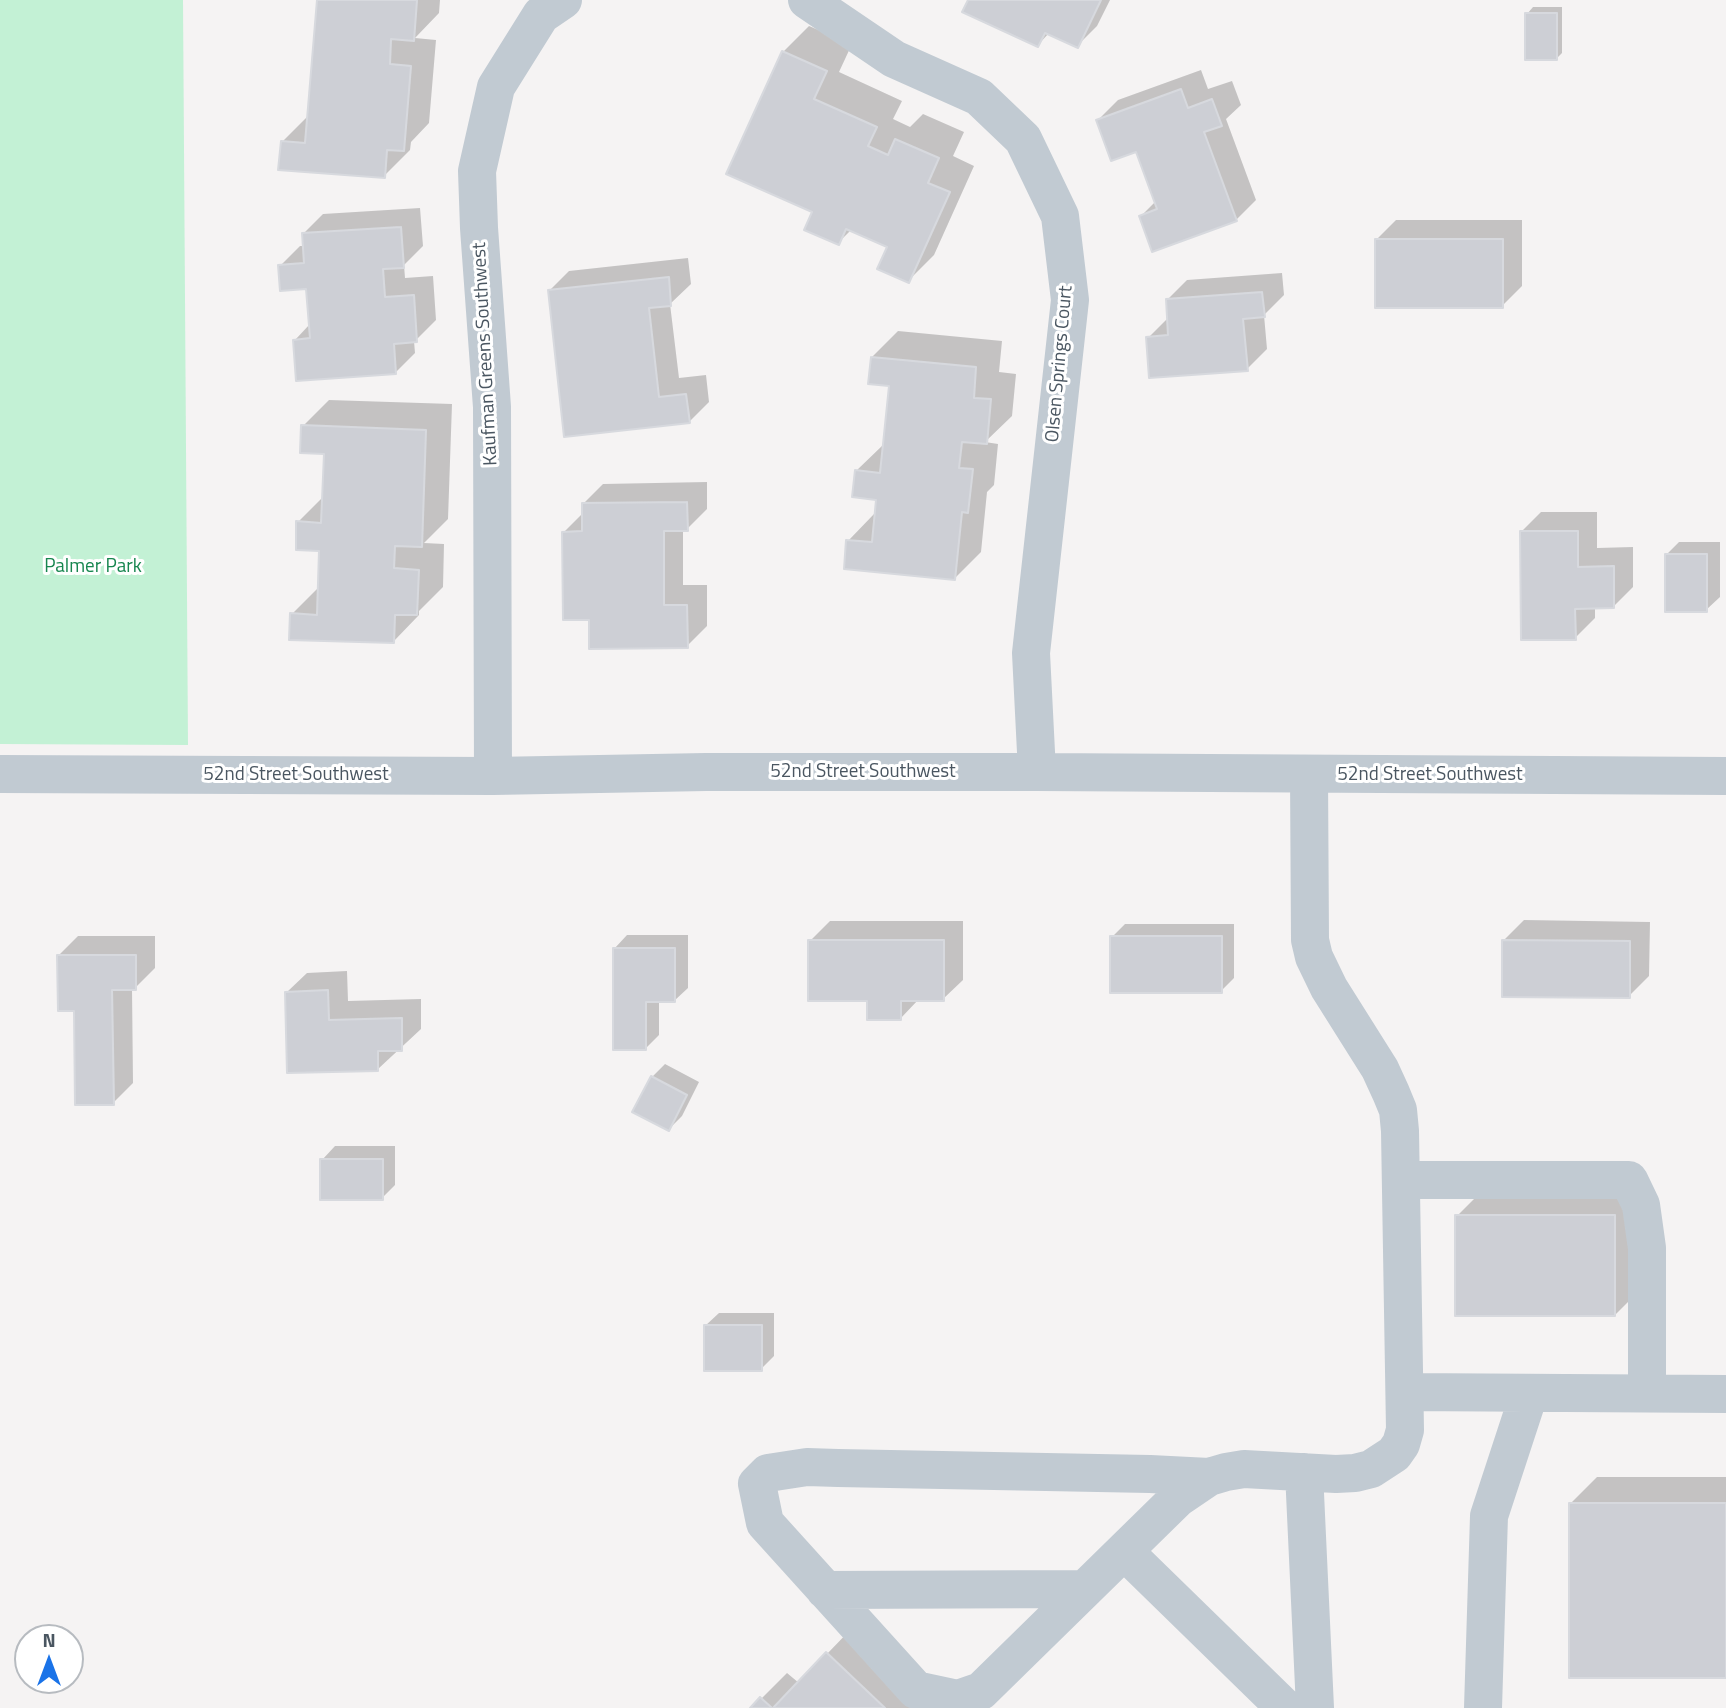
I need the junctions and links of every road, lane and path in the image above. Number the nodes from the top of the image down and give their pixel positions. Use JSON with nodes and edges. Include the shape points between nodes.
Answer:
{"nodes":[{"id":1,"x":563,"y":0,"type":"edge"},
{"id":2,"x":807,"y":0,"type":"edge"},
{"id":3,"x":1037,"y":772,"type":"junction"},
{"id":4,"x":0,"y":774,"type":"edge"},
{"id":5,"x":1309,"y":774,"type":"junction"},
{"id":6,"x":493,"y":776,"type":"junction"},
{"id":7,"x":1726,"y":776,"type":"edge"},
{"id":8,"x":1401,"y":1180,"type":"junction"},
{"id":9,"x":1405,"y":1392,"type":"junction"},
{"id":10,"x":1647,"y":1393,"type":"junction"},
{"id":11,"x":1530,"y":1394,"type":"junction"},
{"id":12,"x":1726,"y":1394,"type":"edge"},
{"id":13,"x":1304,"y":1472,"type":"junction"},
{"id":14,"x":1209,"y":1477,"type":"junction"},
{"id":15,"x":1124,"y":1551,"type":"junction"},
{"id":16,"x":1085,"y":1589,"type":"junction"},
{"id":17,"x":825,"y":1590,"type":"junction"},
{"id":18,"x":1285,"y":1708,"type":"edge"},
{"id":19,"x":1315,"y":1708,"type":"edge"},
{"id":20,"x":1483,"y":1708,"type":"edge"}],
"edges":[{"from":1,"to":6,"type":"street","name":"Kaufman Greens Southwest","via":[[541,15],[496,86],[477,171],[492,407]]},
{"from":2,"to":3,"type":"street","name":"Olsen Springs Court","via":[[894,59],[979,97],[1023,139],[1060,216],[1070,300],[1031,653]]},
{"from":3,"to":5,"type":"street","name":"52nd Street Southwest"},
{"from":3,"to":6,"type":"street","name":"52nd Street Southwest"},
{"from":4,"to":6,"type":"street","name":"52nd Street Southwest"},
{"from":5,"to":7,"type":"street","name":"52nd Street Southwest"},
{"from":5,"to":8,"type":"street","via":[[1310,940],[1329,988],[1380,1069],[1398,1110]]},
{"from":8,"to":9,"type":"street"},
{"from":8,"to":10,"type":"street","via":[[1629,1181],[1641,1205],[1647,1248]]},
{"from":9,"to":11,"type":"street"},
{"from":9,"to":13,"type":"street","via":[[1405,1430],[1394,1454],[1371,1469],[1354,1473]]},
{"from":10,"to":11,"type":"street"},
{"from":10,"to":12,"type":"street"},
{"from":11,"to":20,"type":"street","via":[[1489,1516]]},
{"from":13,"to":14,"type":"street","via":[[1244,1469]]},
{"from":13,"to":19,"type":"street"},
{"from":14,"to":15,"type":"street","via":[[1178,1498]]},
{"from":14,"to":17,"type":"street","via":[[807,1466],[768,1473],[758,1484],[765,1523]]},
{"from":15,"to":16,"type":"street"},
{"from":15,"to":18,"type":"street"},
{"from":16,"to":17,"type":"street"},
{"from":16,"to":17,"type":"street","via":[[981,1691],[958,1699],[916,1690]]}]}
